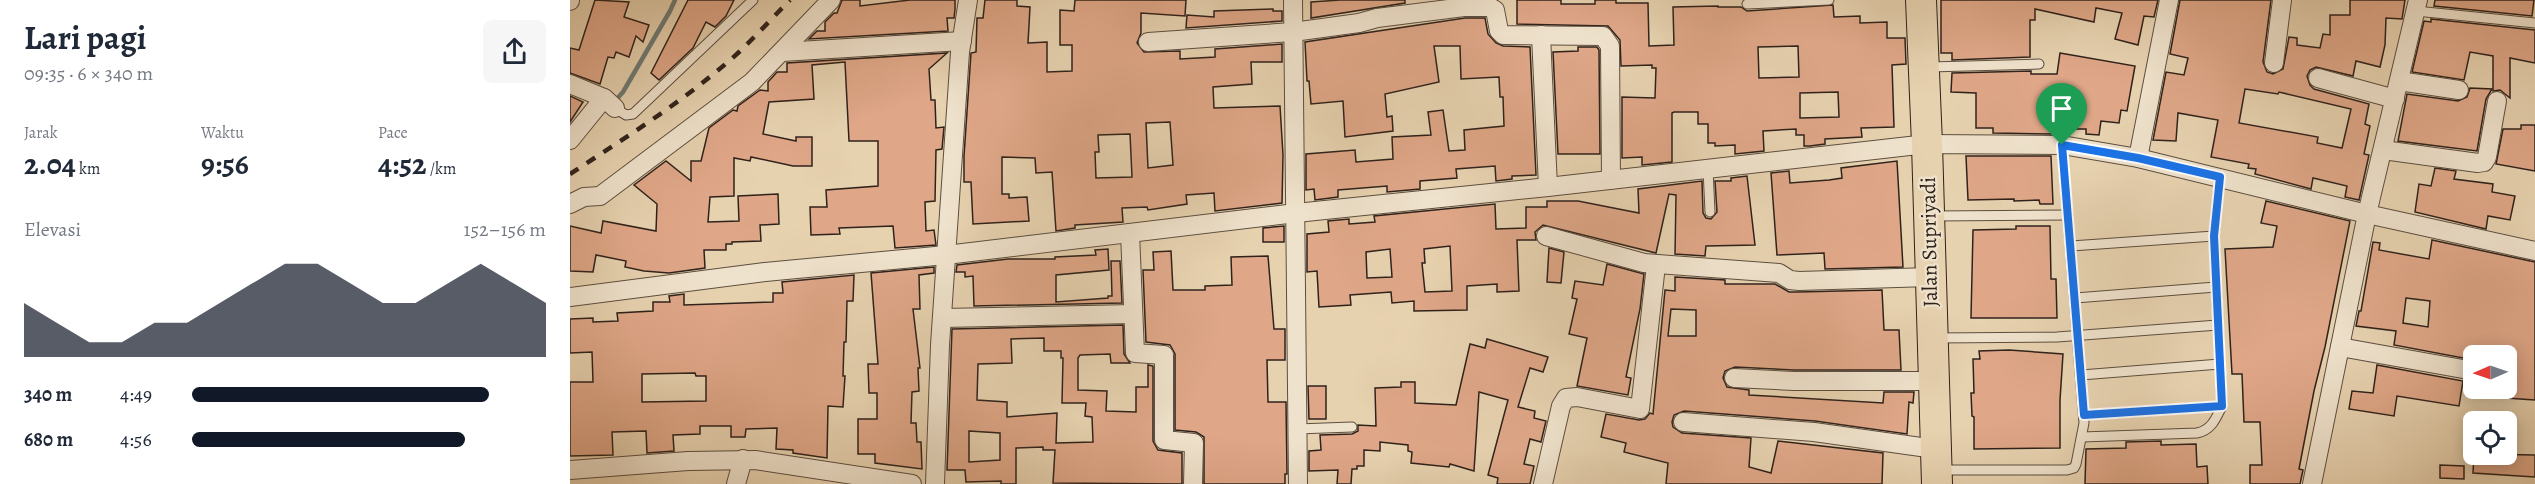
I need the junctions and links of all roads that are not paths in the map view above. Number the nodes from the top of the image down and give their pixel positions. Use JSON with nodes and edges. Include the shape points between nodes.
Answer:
{"nodes":[{"id":1,"x":753,"y":0,"type":"edge"},
{"id":2,"x":831,"y":0,"type":"edge"},
{"id":3,"x":968,"y":0,"type":"edge"},
{"id":4,"x":1293,"y":0,"type":"edge"},
{"id":5,"x":1829,"y":0,"type":"edge"},
{"id":6,"x":1921,"y":0,"type":"edge"},
{"id":7,"x":2169,"y":0,"type":"edge"},
{"id":8,"x":2282,"y":0,"type":"edge"},
{"id":9,"x":1747,"y":4,"type":"dead end"},
{"id":10,"x":2417,"y":5,"type":"edge"},
{"id":11,"x":2535,"y":23,"type":"edge"},
{"id":12,"x":1293,"y":32,"type":"junction"},
{"id":13,"x":1541,"y":35,"type":"junction"},
{"id":14,"x":962,"y":41,"type":"junction"},
{"id":15,"x":1148,"y":42,"type":"dead end"},
{"id":16,"x":782,"y":52,"type":"junction"},
{"id":17,"x":2274,"y":63,"type":"dead end"},
{"id":18,"x":2039,"y":64,"type":"dead end"},
{"id":19,"x":1923,"y":68,"type":"junction"},
{"id":20,"x":2318,"y":78,"type":"dead end"},
{"id":21,"x":2399,"y":81,"type":"junction"},
{"id":22,"x":570,"y":84,"type":"edge"},
{"id":23,"x":2459,"y":90,"type":"dead end"},
{"id":24,"x":2395,"y":99,"type":"junction"},
{"id":25,"x":2497,"y":101,"type":"dead end"},
{"id":26,"x":610,"y":103,"type":"junction"},
{"id":27,"x":570,"y":140,"type":"edge"},
{"id":28,"x":1927,"y":144,"type":"junction"},
{"id":29,"x":2062,"y":145,"type":"junction"},
{"id":30,"x":2383,"y":150,"type":"junction"},
{"id":31,"x":2138,"y":158,"type":"junction"},
{"id":32,"x":1708,"y":169,"type":"junction"},
{"id":33,"x":2220,"y":177,"type":"junction"},
{"id":34,"x":1611,"y":180,"type":"junction"},
{"id":35,"x":1548,"y":187,"type":"junction"},
{"id":36,"x":570,"y":204,"type":"edge"},
{"id":37,"x":1710,"y":212,"type":"dead end"},
{"id":38,"x":1296,"y":213,"type":"junction"},
{"id":39,"x":2367,"y":214,"type":"junction"},
{"id":40,"x":2068,"y":215,"type":"junction"},
{"id":41,"x":1929,"y":216,"type":"junction"},
{"id":42,"x":1130,"y":233,"type":"junction"},
{"id":43,"x":1546,"y":236,"type":"dead end"},
{"id":44,"x":2214,"y":236,"type":"junction"},
{"id":45,"x":2071,"y":246,"type":"junction"},
{"id":46,"x":2535,"y":251,"type":"edge"},
{"id":47,"x":946,"y":255,"type":"junction"},
{"id":48,"x":1656,"y":265,"type":"junction"},
{"id":49,"x":1930,"y":277,"type":"junction"},
{"id":50,"x":2216,"y":287,"type":"junction"},
{"id":51,"x":570,"y":297,"type":"edge"},
{"id":52,"x":2075,"y":298,"type":"junction"},
{"id":53,"x":1133,"y":314,"type":"junction"},
{"id":54,"x":942,"y":318,"type":"junction"},
{"id":55,"x":2218,"y":325,"type":"junction"},
{"id":56,"x":2078,"y":336,"type":"junction"},
{"id":57,"x":1931,"y":338,"type":"junction"},
{"id":58,"x":2340,"y":347,"type":"junction"},
{"id":59,"x":2220,"y":364,"type":"junction"},
{"id":60,"x":2463,"y":369,"type":"edge"},
{"id":61,"x":2081,"y":375,"type":"junction"},
{"id":62,"x":1734,"y":378,"type":"dead end"},
{"id":63,"x":1932,"y":381,"type":"junction"},
{"id":64,"x":2222,"y":406,"type":"junction"},
{"id":65,"x":2084,"y":415,"type":"junction"},
{"id":66,"x":1683,"y":422,"type":"dead end"},
{"id":67,"x":1352,"y":427,"type":"dead end"},
{"id":68,"x":1297,"y":429,"type":"junction"},
{"id":69,"x":2082,"y":437,"type":"junction"},
{"id":70,"x":743,"y":459,"type":"junction"},
{"id":71,"x":1936,"y":468,"type":"edge"},
{"id":72,"x":570,"y":470,"type":"edge"},
{"id":73,"x":831,"y":477,"type":"edge"},
{"id":74,"x":736,"y":484,"type":"edge"},
{"id":75,"x":912,"y":484,"type":"edge"},
{"id":76,"x":935,"y":484,"type":"edge"},
{"id":77,"x":1193,"y":484,"type":"edge"},
{"id":78,"x":1298,"y":484,"type":"edge"},
{"id":79,"x":1543,"y":484,"type":"edge"},
{"id":80,"x":2312,"y":484,"type":"edge"}],
"edges":[{"from":1,"to":26,"type":"lane","via":[[633,114],[626,115]]},
{"from":2,"to":16,"type":"street"},
{"from":3,"to":14,"type":"street"},
{"from":4,"to":12,"type":"street"},
{"from":5,"to":9,"type":"lane"},
{"from":6,"to":19,"type":"highway","name":"Jalan Supriyadi"},
{"from":7,"to":31,"type":"street"},
{"from":8,"to":17,"type":"street"},
{"from":10,"to":11,"type":"lane"},
{"from":10,"to":21,"type":"street"},
{"from":12,"to":13,"type":"street","via":[[1377,18],[1490,7],[1495,10],[1503,35]]},
{"from":12,"to":15,"type":"street"},
{"from":12,"to":38,"type":"street"},
{"from":13,"to":34,"type":"street","via":[[1599,35],[1609,41]]},
{"from":13,"to":35,"type":"street"},
{"from":14,"to":16,"type":"street"},
{"from":14,"to":47,"type":"street"},
{"from":16,"to":36,"type":"street","via":[[752,82],[600,196],[584,197]]},
{"from":18,"to":19,"type":"lane"},
{"from":19,"to":28,"type":"highway","name":"Jalan Supriyadi"},
{"from":20,"to":24,"type":"street"},
{"from":21,"to":23,"type":"street"},
{"from":21,"to":24,"type":"street"},
{"from":22,"to":26,"type":"street"},
{"from":24,"to":30,"type":"street"},
{"from":25,"to":30,"type":"street","via":[[2484,162]]},
{"from":26,"to":27,"type":"street"},
{"from":28,"to":29,"type":"street"},
{"from":28,"to":32,"type":"street"},
{"from":28,"to":41,"type":"highway","name":"Jalan Supriyadi"},
{"from":29,"to":31,"type":"street"},
{"from":29,"to":40,"type":"lane"},
{"from":30,"to":39,"type":"street"},
{"from":31,"to":33,"type":"street"},
{"from":32,"to":34,"type":"street"},
{"from":32,"to":37,"type":"lane"},
{"from":33,"to":39,"type":"street"},
{"from":33,"to":44,"type":"lane"},
{"from":34,"to":35,"type":"street"},
{"from":35,"to":38,"type":"street"},
{"from":38,"to":42,"type":"street"},
{"from":38,"to":68,"type":"street"},
{"from":39,"to":46,"type":"street"},
{"from":39,"to":58,"type":"street"},
{"from":40,"to":41,"type":"lane"},
{"from":40,"to":45,"type":"lane"},
{"from":41,"to":49,"type":"highway","name":"Jalan Supriyadi"},
{"from":42,"to":47,"type":"street"},
{"from":42,"to":53,"type":"street"},
{"from":43,"to":48,"type":"street"},
{"from":44,"to":45,"type":"lane"},
{"from":44,"to":50,"type":"lane"},
{"from":45,"to":52,"type":"lane"},
{"from":47,"to":51,"type":"street","via":[[765,272]]},
{"from":47,"to":54,"type":"street"},
{"from":48,"to":49,"type":"street","via":[[1779,273],[1799,281]]},
{"from":48,"to":79,"type":"street","via":[[1640,409],[1566,398]]},
{"from":49,"to":57,"type":"highway","name":"Jalan Supriyadi"},
{"from":50,"to":52,"type":"lane"},
{"from":50,"to":55,"type":"lane"},
{"from":52,"to":56,"type":"lane"},
{"from":53,"to":54,"type":"street"},
{"from":53,"to":77,"type":"street","via":[[1135,354],[1164,355],[1164,440],[1194,443]]},
{"from":54,"to":76,"type":"street"},
{"from":55,"to":56,"type":"lane"},
{"from":55,"to":59,"type":"lane"},
{"from":56,"to":57,"type":"lane"},
{"from":56,"to":61,"type":"lane"},
{"from":57,"to":63,"type":"highway","name":"Jalan Supriyadi"},
{"from":58,"to":60,"type":"street"},
{"from":58,"to":80,"type":"street"},
{"from":59,"to":61,"type":"lane"},
{"from":59,"to":64,"type":"lane"},
{"from":61,"to":65,"type":"lane"},
{"from":62,"to":63,"type":"street"},
{"from":63,"to":71,"type":"highway","name":"Jalan Supriyadi"},
{"from":64,"to":65,"type":"lane"},
{"from":64,"to":69,"type":"lane","via":[[2203,432]]},
{"from":65,"to":69,"type":"lane"},
{"from":66,"to":71,"type":"street","via":[[1814,432]]},
{"from":67,"to":68,"type":"lane"},
{"from":68,"to":78,"type":"street"},
{"from":69,"to":71,"type":"lane","via":[[2076,464],[2070,469]]},
{"from":70,"to":72,"type":"street"},
{"from":70,"to":73,"type":"street"},
{"from":70,"to":74,"type":"street"},
{"from":73,"to":75,"type":"street"}]}
